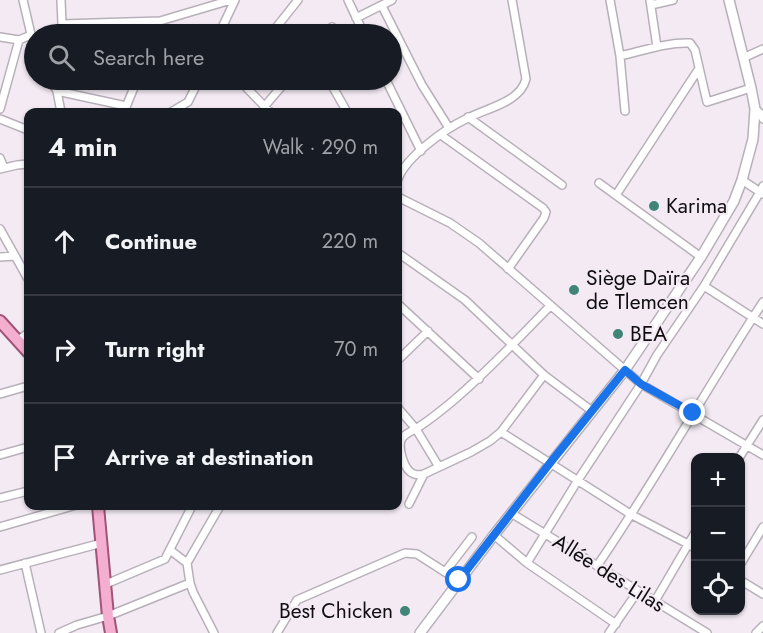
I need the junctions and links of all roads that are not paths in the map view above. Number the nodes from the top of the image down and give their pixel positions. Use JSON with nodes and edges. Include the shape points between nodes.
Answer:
{"nodes":[{"id":1,"x":23,"y":0,"type":"edge"},
{"id":2,"x":62,"y":0,"type":"edge"},
{"id":3,"x":231,"y":0,"type":"edge"},
{"id":4,"x":235,"y":0,"type":"edge"},
{"id":5,"x":298,"y":0,"type":"edge"},
{"id":6,"x":348,"y":0,"type":"edge"},
{"id":7,"x":392,"y":0,"type":"edge"},
{"id":8,"x":513,"y":0,"type":"edge"},
{"id":9,"x":610,"y":0,"type":"edge"},
{"id":10,"x":673,"y":0,"type":"edge"},
{"id":11,"x":729,"y":0,"type":"edge"},
{"id":12,"x":651,"y":2,"type":"edge"},
{"id":13,"x":382,"y":6,"type":"junction"},
{"id":14,"x":356,"y":18,"type":"junction"},
{"id":15,"x":160,"y":21,"type":"junction"},
{"id":16,"x":28,"y":24,"type":"edge"},
{"id":17,"x":62,"y":24,"type":"joint"},
{"id":18,"x":159,"y":24,"type":"edge"},
{"id":19,"x":224,"y":24,"type":"edge"},
{"id":20,"x":279,"y":24,"type":"edge"},
{"id":21,"x":359,"y":24,"type":"edge"},
{"id":22,"x":391,"y":24,"type":"edge"},
{"id":23,"x":0,"y":36,"type":"edge"},
{"id":24,"x":24,"y":38,"type":"edge"},
{"id":25,"x":19,"y":40,"type":"junction"},
{"id":26,"x":402,"y":45,"type":"edge"},
{"id":27,"x":657,"y":47,"type":"junction"},
{"id":28,"x":763,"y":49,"type":"edge"},
{"id":29,"x":620,"y":56,"type":"junction"},
{"id":30,"x":743,"y":58,"type":"junction"},
{"id":31,"x":698,"y":70,"type":"junction"},
{"id":32,"x":751,"y":88,"type":"junction"},
{"id":33,"x":133,"y":90,"type":"edge"},
{"id":34,"x":194,"y":90,"type":"edge"},
{"id":35,"x":248,"y":90,"type":"edge"},
{"id":36,"x":278,"y":90,"type":"edge"},
{"id":37,"x":335,"y":90,"type":"edge"},
{"id":38,"x":391,"y":90,"type":"edge"},
{"id":39,"x":57,"y":91,"type":"joint"},
{"id":40,"x":264,"y":107,"type":"joint"},
{"id":41,"x":60,"y":108,"type":"edge"},
{"id":42,"x":121,"y":108,"type":"edge"},
{"id":43,"x":125,"y":108,"type":"edge"},
{"id":44,"x":178,"y":108,"type":"edge"},
{"id":45,"x":345,"y":108,"type":"edge"},
{"id":46,"x":400,"y":108,"type":"edge"},
{"id":47,"x":0,"y":109,"type":"edge"},
{"id":48,"x":626,"y":111,"type":"dead end"},
{"id":49,"x":402,"y":112,"type":"edge"},
{"id":50,"x":760,"y":113,"type":"edge"},
{"id":51,"x":468,"y":117,"type":"junction"},
{"id":52,"x":0,"y":118,"type":"edge"},
{"id":53,"x":24,"y":128,"type":"edge"},
{"id":54,"x":449,"y":128,"type":"junction"},
{"id":55,"x":441,"y":135,"type":"junction"},
{"id":56,"x":421,"y":151,"type":"junction"},
{"id":57,"x":0,"y":158,"type":"edge"},
{"id":58,"x":24,"y":164,"type":"edge"},
{"id":59,"x":2,"y":168,"type":"edge"},
{"id":60,"x":402,"y":170,"type":"edge"},
{"id":61,"x":742,"y":180,"type":"junction"},
{"id":62,"x":599,"y":183,"type":"dead end"},
{"id":63,"x":562,"y":185,"type":"dead end"},
{"id":64,"x":762,"y":190,"type":"edge"},
{"id":65,"x":616,"y":195,"type":"junction"},
{"id":66,"x":402,"y":199,"type":"edge"},
{"id":67,"x":0,"y":229,"type":"edge"},
{"id":68,"x":15,"y":256,"type":"junction"},
{"id":69,"x":402,"y":256,"type":"edge"},
{"id":70,"x":0,"y":257,"type":"edge"},
{"id":71,"x":700,"y":257,"type":"junction"},
{"id":72,"x":508,"y":269,"type":"junction"},
{"id":73,"x":24,"y":272,"type":"edge"},
{"id":74,"x":704,"y":286,"type":"junction"},
{"id":75,"x":763,"y":302,"type":"edge"},
{"id":76,"x":550,"y":306,"type":"junction"},
{"id":77,"x":402,"y":308,"type":"edge"},
{"id":78,"x":753,"y":318,"type":"junction"},
{"id":79,"x":0,"y":321,"type":"edge"},
{"id":80,"x":763,"y":324,"type":"edge"},
{"id":81,"x":428,"y":331,"type":"junction"},
{"id":82,"x":24,"y":336,"type":"edge"},
{"id":83,"x":18,"y":340,"type":"junction"},
{"id":84,"x":513,"y":344,"type":"junction"},
{"id":85,"x":24,"y":347,"type":"edge"},
{"id":86,"x":402,"y":356,"type":"edge"},
{"id":87,"x":625,"y":370,"type":"junction"},
{"id":88,"x":544,"y":375,"type":"junction"},
{"id":89,"x":479,"y":379,"type":"junction"},
{"id":90,"x":641,"y":384,"type":"junction"},
{"id":91,"x":24,"y":387,"type":"edge"},
{"id":92,"x":0,"y":394,"type":"edge"},
{"id":93,"x":592,"y":411,"type":"junction"},
{"id":94,"x":402,"y":413,"type":"edge"},
{"id":95,"x":693,"y":413,"type":"junction"},
{"id":96,"x":763,"y":420,"type":"edge"},
{"id":97,"x":416,"y":429,"type":"junction"},
{"id":98,"x":501,"y":432,"type":"junction"},
{"id":99,"x":402,"y":438,"type":"edge"},
{"id":100,"x":746,"y":446,"type":"junction"},
{"id":101,"x":24,"y":448,"type":"edge"},
{"id":102,"x":742,"y":453,"type":"edge"},
{"id":103,"x":0,"y":454,"type":"edge"},
{"id":104,"x":763,"y":455,"type":"edge"},
{"id":105,"x":402,"y":457,"type":"edge"},
{"id":106,"x":550,"y":463,"type":"junction"},
{"id":107,"x":439,"y":467,"type":"junction"},
{"id":108,"x":424,"y":474,"type":"junction"},
{"id":109,"x":578,"y":480,"type":"junction"},
{"id":110,"x":24,"y":492,"type":"edge"},
{"id":111,"x":0,"y":498,"type":"edge"},
{"id":112,"x":409,"y":504,"type":"dead end"},
{"id":113,"x":59,"y":510,"type":"edge"},
{"id":114,"x":98,"y":510,"type":"edge"},
{"id":115,"x":190,"y":510,"type":"edge"},
{"id":116,"x":218,"y":510,"type":"edge"},
{"id":117,"x":511,"y":513,"type":"junction"},
{"id":118,"x":632,"y":515,"type":"junction"},
{"id":119,"x":0,"y":527,"type":"edge"},
{"id":120,"x":763,"y":527,"type":"edge"},
{"id":121,"x":546,"y":534,"type":"junction"},
{"id":122,"x":494,"y":535,"type":"junction"},
{"id":123,"x":472,"y":537,"type":"dead end"},
{"id":124,"x":691,"y":539,"type":"edge"},
{"id":125,"x":102,"y":543,"type":"junction"},
{"id":126,"x":688,"y":544,"type":"junction"},
{"id":127,"x":691,"y":546,"type":"edge"},
{"id":128,"x":170,"y":550,"type":"junction"},
{"id":129,"x":743,"y":561,"type":"edge"},
{"id":130,"x":187,"y":562,"type":"junction"},
{"id":131,"x":25,"y":563,"type":"junction"},
{"id":132,"x":527,"y":564,"type":"junction"},
{"id":133,"x":597,"y":566,"type":"junction"},
{"id":134,"x":0,"y":570,"type":"edge"},
{"id":135,"x":445,"y":572,"type":"junction"},
{"id":136,"x":459,"y":580,"type":"junction"},
{"id":137,"x":745,"y":583,"type":"edge"},
{"id":138,"x":106,"y":584,"type":"junction"},
{"id":139,"x":190,"y":584,"type":"junction"},
{"id":140,"x":638,"y":591,"type":"junction"},
{"id":141,"x":763,"y":594,"type":"edge"},
{"id":142,"x":655,"y":601,"type":"junction"},
{"id":143,"x":108,"y":616,"type":"junction"},
{"id":144,"x":616,"y":624,"type":"junction"},
{"id":145,"x":763,"y":626,"type":"edge"},
{"id":146,"x":211,"y":632,"type":"edge"},
{"id":147,"x":41,"y":633,"type":"edge"},
{"id":148,"x":59,"y":633,"type":"edge"},
{"id":149,"x":111,"y":633,"type":"edge"},
{"id":150,"x":277,"y":633,"type":"edge"},
{"id":151,"x":420,"y":633,"type":"edge"},
{"id":152,"x":609,"y":633,"type":"edge"},
{"id":153,"x":707,"y":633,"type":"edge"},
{"id":154,"x":756,"y":633,"type":"edge"}],
"edges":[{"from":1,"to":16,"type":"street"},
{"from":2,"to":17,"type":"street"},
{"from":3,"to":15,"type":"street"},
{"from":4,"to":19,"type":"street"},
{"from":5,"to":20,"type":"street"},
{"from":6,"to":14,"type":"street"},
{"from":7,"to":13,"type":"street"},
{"from":8,"to":51,"type":"street","via":[[525,85],[513,98]]},
{"from":9,"to":29,"type":"street"},
{"from":10,"to":12,"type":"street"},
{"from":11,"to":30,"type":"main road"},
{"from":12,"to":27,"type":"street"},
{"from":13,"to":14,"type":"street"},
{"from":13,"to":22,"type":"street"},
{"from":14,"to":21,"type":"street"},
{"from":15,"to":17,"type":"street"},
{"from":15,"to":18,"type":"street"},
{"from":23,"to":25,"type":"street"},
{"from":24,"to":25,"type":"street"},
{"from":25,"to":47,"type":"street"},
{"from":26,"to":54,"type":"street"},
{"from":27,"to":29,"type":"street"},
{"from":27,"to":31,"type":"street","via":[[690,44],[695,50]]},
{"from":28,"to":30,"type":"street"},
{"from":29,"to":48,"type":"street"},
{"from":30,"to":32,"type":"main road"},
{"from":31,"to":32,"type":"street","via":[[707,102]]},
{"from":31,"to":65,"type":"street"},
{"from":32,"to":50,"type":"main road"},
{"from":33,"to":43,"type":"street"},
{"from":34,"to":44,"type":"street","via":[[188,102]]},
{"from":35,"to":40,"type":"street"},
{"from":36,"to":40,"type":"street"},
{"from":37,"to":45,"type":"street"},
{"from":38,"to":46,"type":"street"},
{"from":39,"to":41,"type":"street"},
{"from":39,"to":42,"type":"street"},
{"from":49,"to":56,"type":"street"},
{"from":50,"to":61,"type":"main road"},
{"from":51,"to":54,"type":"street"},
{"from":51,"to":63,"type":"street"},
{"from":52,"to":53,"type":"street"},
{"from":54,"to":55,"type":"street"},
{"from":55,"to":56,"type":"street"},
{"from":55,"to":72,"type":"street","via":[[546,212]]},
{"from":56,"to":60,"type":"street"},
{"from":57,"to":59,"type":"street"},
{"from":58,"to":59,"type":"street"},
{"from":61,"to":64,"type":"street"},
{"from":61,"to":71,"type":"main road","via":[[734,201]]},
{"from":62,"to":65,"type":"street"},
{"from":64,"to":74,"type":"street"},
{"from":65,"to":71,"type":"street"},
{"from":66,"to":72,"type":"street","via":[[450,223]]},
{"from":67,"to":68,"type":"street"},
{"from":68,"to":70,"type":"street"},
{"from":68,"to":73,"type":"street"},
{"from":69,"to":84,"type":"street","via":[[465,300]]},
{"from":71,"to":87,"type":"main road"},
{"from":72,"to":76,"type":"street"},
{"from":74,"to":78,"type":"street"},
{"from":74,"to":90,"type":"street"},
{"from":75,"to":78,"type":"street"},
{"from":76,"to":84,"type":"street"},
{"from":76,"to":87,"type":"street"},
{"from":77,"to":81,"type":"street"},
{"from":78,"to":80,"type":"street"},
{"from":78,"to":95,"type":"street"},
{"from":79,"to":83,"type":"main road"},
{"from":81,"to":86,"type":"street"},
{"from":81,"to":89,"type":"street"},
{"from":82,"to":83,"type":"street"},
{"from":83,"to":85,"type":"main road"},
{"from":84,"to":88,"type":"street"},
{"from":84,"to":89,"type":"street"},
{"from":87,"to":90,"type":"street"},
{"from":87,"to":93,"type":"main road"},
{"from":88,"to":93,"type":"street"},
{"from":88,"to":98,"type":"street"},
{"from":89,"to":97,"type":"street"},
{"from":90,"to":95,"type":"street"},
{"from":90,"to":109,"type":"street"},
{"from":91,"to":92,"type":"street"},
{"from":93,"to":106,"type":"main road"},
{"from":94,"to":97,"type":"street"},
{"from":95,"to":100,"type":"street"},
{"from":95,"to":118,"type":"street"},
{"from":96,"to":100,"type":"street"},
{"from":97,"to":99,"type":"street"},
{"from":97,"to":107,"type":"street"},
{"from":98,"to":106,"type":"street"},
{"from":98,"to":107,"type":"street"},
{"from":100,"to":102,"type":"street"},
{"from":100,"to":104,"type":"street"},
{"from":101,"to":103,"type":"street"},
{"from":105,"to":108,"type":"street","via":[[410,472]]},
{"from":106,"to":109,"type":"street"},
{"from":106,"to":117,"type":"main road"},
{"from":107,"to":108,"type":"street"},
{"from":108,"to":112,"type":"street"},
{"from":109,"to":118,"type":"street"},
{"from":109,"to":121,"type":"street"},
{"from":110,"to":111,"type":"street"},
{"from":113,"to":119,"type":"street"},
{"from":114,"to":125,"type":"main road"},
{"from":115,"to":128,"type":"street"},
{"from":116,"to":130,"type":"street"},
{"from":117,"to":121,"type":"street","name":"Allée des Lilas"},
{"from":117,"to":122,"type":"main road"},
{"from":118,"to":126,"type":"street"},
{"from":118,"to":133,"type":"street"},
{"from":120,"to":129,"type":"street"},
{"from":121,"to":132,"type":"street"},
{"from":121,"to":133,"type":"street","name":"Allée des Lilas"},
{"from":122,"to":132,"type":"street"},
{"from":122,"to":136,"type":"main road"},
{"from":123,"to":135,"type":"street"},
{"from":124,"to":126,"type":"street"},
{"from":125,"to":131,"type":"street"},
{"from":125,"to":138,"type":"main road"},
{"from":126,"to":127,"type":"street"},
{"from":126,"to":142,"type":"street"},
{"from":128,"to":130,"type":"street"},
{"from":128,"to":138,"type":"street","via":[[165,559]]},
{"from":130,"to":139,"type":"street"},
{"from":131,"to":134,"type":"street"},
{"from":131,"to":147,"type":"street"},
{"from":132,"to":144,"type":"street"},
{"from":133,"to":140,"type":"street","name":"Allée des Lilas"},
{"from":135,"to":136,"type":"street"},
{"from":135,"to":150,"type":"street","via":[[417,554],[401,555],[297,600]]},
{"from":136,"to":151,"type":"main road"},
{"from":137,"to":141,"type":"street"},
{"from":138,"to":143,"type":"main road"},
{"from":139,"to":143,"type":"street"},
{"from":139,"to":146,"type":"street"},
{"from":140,"to":142,"type":"street","name":"Allée des Lilas"},
{"from":140,"to":144,"type":"street"},
{"from":142,"to":153,"type":"street","name":"Allée des Lilas"},
{"from":143,"to":148,"type":"street"},
{"from":143,"to":149,"type":"main road"},
{"from":144,"to":152,"type":"street"},
{"from":145,"to":154,"type":"street"}]}
